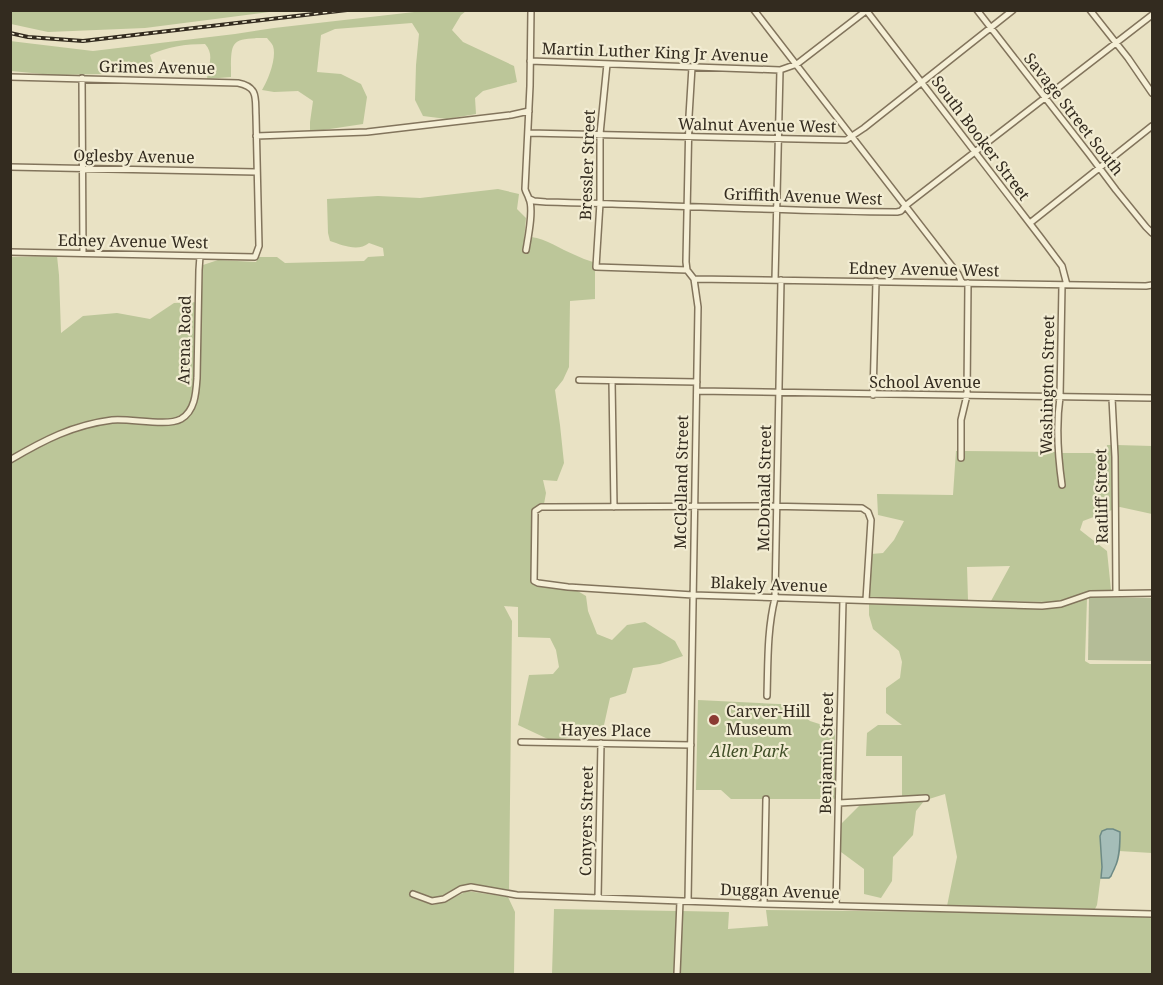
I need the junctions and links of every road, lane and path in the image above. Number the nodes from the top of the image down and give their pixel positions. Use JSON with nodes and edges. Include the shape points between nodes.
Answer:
{"nodes":[{"id":1,"x":531,"y":10,"type":"edge"},
{"id":2,"x":754,"y":10,"type":"edge"},
{"id":3,"x":977,"y":10,"type":"edge"},
{"id":4,"x":1013,"y":10,"type":"edge"},
{"id":5,"x":1090,"y":10,"type":"edge"},
{"id":6,"x":866,"y":11,"type":"edge"},
{"id":7,"x":1152,"y":15,"type":"edge"},
{"id":8,"x":991,"y":28,"type":"junction"},
{"id":9,"x":1116,"y":43,"type":"junction"},
{"id":10,"x":530,"y":61,"type":"junction"},
{"id":11,"x":607,"y":64,"type":"junction"},
{"id":12,"x":797,"y":64,"type":"junction"},
{"id":13,"x":692,"y":67,"type":"junction"},
{"id":14,"x":780,"y":70,"type":"junction"},
{"id":15,"x":10,"y":77,"type":"edge"},
{"id":16,"x":82,"y":78,"type":"junction"},
{"id":17,"x":921,"y":82,"type":"junction"},
{"id":18,"x":1152,"y":93,"type":"edge"},
{"id":19,"x":1045,"y":98,"type":"junction"},
{"id":20,"x":529,"y":111,"type":"junction"},
{"id":21,"x":1152,"y":126,"type":"edge"},
{"id":22,"x":528,"y":133,"type":"junction"},
{"id":23,"x":600,"y":135,"type":"junction"},
{"id":24,"x":256,"y":136,"type":"junction"},
{"id":25,"x":689,"y":137,"type":"junction"},
{"id":26,"x":852,"y":137,"type":"junction"},
{"id":27,"x":778,"y":139,"type":"junction"},
{"id":28,"x":975,"y":152,"type":"junction"},
{"id":29,"x":10,"y":167,"type":"edge"},
{"id":30,"x":82,"y":168,"type":"junction"},
{"id":31,"x":1100,"y":168,"type":"junction"},
{"id":32,"x":257,"y":172,"type":"junction"},
{"id":33,"x":530,"y":199,"type":"junction"},
{"id":34,"x":600,"y":203,"type":"junction"},
{"id":35,"x":688,"y":205,"type":"junction"},
{"id":36,"x":905,"y":206,"type":"junction"},
{"id":37,"x":776,"y":209,"type":"junction"},
{"id":38,"x":1029,"y":223,"type":"junction"},
{"id":39,"x":1152,"y":233,"type":"edge"},
{"id":40,"x":526,"y":250,"type":"dead end"},
{"id":41,"x":10,"y":252,"type":"edge"},
{"id":42,"x":83,"y":253,"type":"junction"},
{"id":43,"x":201,"y":256,"type":"junction"},
{"id":44,"x":687,"y":270,"type":"junction"},
{"id":45,"x":694,"y":279,"type":"junction"},
{"id":46,"x":778,"y":280,"type":"junction"},
{"id":47,"x":876,"y":281,"type":"junction"},
{"id":48,"x":965,"y":283,"type":"junction"},
{"id":49,"x":1064,"y":285,"type":"junction"},
{"id":50,"x":1152,"y":285,"type":"edge"},
{"id":51,"x":579,"y":380,"type":"dead end"},
{"id":52,"x":612,"y":381,"type":"junction"},
{"id":53,"x":697,"y":382,"type":"junction"},
{"id":54,"x":697,"y":391,"type":"junction"},
{"id":55,"x":780,"y":393,"type":"junction"},
{"id":56,"x":873,"y":395,"type":"junction"},
{"id":57,"x":966,"y":395,"type":"junction"},
{"id":58,"x":1060,"y":397,"type":"junction"},
{"id":59,"x":1112,"y":398,"type":"junction"},
{"id":60,"x":1152,"y":398,"type":"edge"},
{"id":61,"x":961,"y":458,"type":"dead end"},
{"id":62,"x":10,"y":460,"type":"edge"},
{"id":63,"x":1062,"y":485,"type":"dead end"},
{"id":64,"x":694,"y":506,"type":"junction"},
{"id":65,"x":777,"y":506,"type":"junction"},
{"id":66,"x":614,"y":507,"type":"junction"},
{"id":67,"x":1116,"y":593,"type":"junction"},
{"id":68,"x":1152,"y":593,"type":"edge"},
{"id":69,"x":693,"y":595,"type":"junction"},
{"id":70,"x":775,"y":598,"type":"junction"},
{"id":71,"x":843,"y":600,"type":"junction"},
{"id":72,"x":866,"y":600,"type":"junction"},
{"id":73,"x":767,"y":696,"type":"dead end"},
{"id":74,"x":521,"y":742,"type":"dead end"},
{"id":75,"x":601,"y":743,"type":"junction"},
{"id":76,"x":691,"y":745,"type":"junction"},
{"id":77,"x":926,"y":798,"type":"dead end"},
{"id":78,"x":766,"y":799,"type":"dead end"},
{"id":79,"x":839,"y":803,"type":"junction"},
{"id":80,"x":413,"y":894,"type":"dead end"},
{"id":81,"x":598,"y":898,"type":"junction"},
{"id":82,"x":680,"y":901,"type":"junction"},
{"id":83,"x":688,"y":901,"type":"junction"},
{"id":84,"x":764,"y":904,"type":"junction"},
{"id":85,"x":836,"y":906,"type":"junction"},
{"id":86,"x":1152,"y":914,"type":"edge"},
{"id":87,"x":677,"y":975,"type":"edge"}],
"edges":[{"from":1,"to":10,"type":"street"},
{"from":2,"to":12,"type":"street"},
{"from":3,"to":8,"type":"street","name":"Savage Street South"},
{"from":4,"to":8,"type":"street","name":"Walnut Avenue West"},
{"from":5,"to":9,"type":"street"},
{"from":6,"to":12,"type":"street","name":"Martin Luther King Jr Avenue"},
{"from":6,"to":17,"type":"street","name":"South Booker Street"},
{"from":7,"to":9,"type":"street","name":"Griffith Avenue West"},
{"from":8,"to":17,"type":"street","name":"Walnut Avenue West"},
{"from":8,"to":19,"type":"street","name":"Savage Street South"},
{"from":9,"to":18,"type":"street"},
{"from":9,"to":19,"type":"street","name":"Griffith Avenue West"},
{"from":10,"to":11,"type":"street","name":"Martin Luther King Jr Avenue"},
{"from":10,"to":20,"type":"street","name":"Martin Luther King Jr Avenue"},
{"from":11,"to":13,"type":"street","name":"Martin Luther King Jr Avenue"},
{"from":11,"to":23,"type":"street","name":"Bressler Street"},
{"from":12,"to":14,"type":"street","name":"Martin Luther King Jr Avenue"},
{"from":12,"to":26,"type":"street"},
{"from":13,"to":14,"type":"street","name":"Martin Luther King Jr Avenue"},
{"from":13,"to":25,"type":"street"},
{"from":14,"to":27,"type":"street","name":"McDonald Street"},
{"from":15,"to":16,"type":"street","name":"Grimes Avenue"},
{"from":16,"to":24,"type":"street","name":"Grimes Avenue","via":[[246,84],[255,96]]},
{"from":16,"to":30,"type":"street"},
{"from":17,"to":26,"type":"street","name":"Walnut Avenue West"},
{"from":17,"to":28,"type":"street","name":"South Booker Street"},
{"from":19,"to":28,"type":"street","name":"Griffith Avenue West"},
{"from":19,"to":31,"type":"street","name":"Savage Street South"},
{"from":20,"to":22,"type":"street","name":"Martin Luther King Jr Avenue"},
{"from":20,"to":24,"type":"street","via":[[367,132]]},
{"from":21,"to":31,"type":"street"},
{"from":22,"to":23,"type":"street","name":"Walnut Avenue West"},
{"from":22,"to":33,"type":"street","name":"Martin Luther King Jr Avenue","via":[[525,189]]},
{"from":23,"to":25,"type":"street","name":"Walnut Avenue West"},
{"from":23,"to":34,"type":"street","name":"Bressler Street"},
{"from":24,"to":32,"type":"street"},
{"from":25,"to":27,"type":"street","name":"Walnut Avenue West"},
{"from":25,"to":35,"type":"street"},
{"from":26,"to":27,"type":"street","name":"Walnut Avenue West","via":[[838,141]]},
{"from":26,"to":36,"type":"street"},
{"from":27,"to":37,"type":"street","name":"McDonald Street"},
{"from":28,"to":36,"type":"street","name":"Griffith Avenue West"},
{"from":28,"to":38,"type":"street","name":"South Booker Street"},
{"from":29,"to":30,"type":"street","name":"Oglesby Avenue"},
{"from":30,"to":32,"type":"street","name":"Oglesby Avenue"},
{"from":30,"to":42,"type":"street"},
{"from":31,"to":38,"type":"street"},
{"from":31,"to":39,"type":"street","name":"Savage Street South"},
{"from":32,"to":43,"type":"street","name":"Edney Avenue West","via":[[259,246],[255,258]]},
{"from":33,"to":34,"type":"street","name":"Griffith Avenue West"},
{"from":33,"to":40,"type":"street","name":"Martin Luther King Jr Avenue"},
{"from":34,"to":35,"type":"street","name":"Griffith Avenue West"},
{"from":34,"to":44,"type":"street","name":"Bressler Street","via":[[596,267]]},
{"from":35,"to":37,"type":"street","name":"Griffith Avenue West"},
{"from":35,"to":44,"type":"street"},
{"from":36,"to":37,"type":"street","name":"Griffith Avenue West","via":[[897,212]]},
{"from":36,"to":48,"type":"street"},
{"from":37,"to":46,"type":"street","name":"McDonald Street"},
{"from":38,"to":49,"type":"street","name":"South Booker Street","via":[[1062,266]]},
{"from":41,"to":42,"type":"street","name":"Edney Avenue West"},
{"from":42,"to":43,"type":"street","name":"Edney Avenue West"},
{"from":43,"to":62,"type":"street","name":"Arena Road","via":[[197,387],[189,412],[173,422],[115,420],[83,426],[47,439]]},
{"from":44,"to":45,"type":"street"},
{"from":45,"to":46,"type":"street","name":"Edney Avenue West"},
{"from":45,"to":53,"type":"street","name":"McClelland Street","via":[[698,307]]},
{"from":46,"to":47,"type":"street","name":"Edney Avenue West"},
{"from":46,"to":55,"type":"street","name":"McDonald Street"},
{"from":47,"to":48,"type":"street","name":"Edney Avenue West"},
{"from":47,"to":56,"type":"street"},
{"from":48,"to":49,"type":"street","name":"Edney Avenue West"},
{"from":48,"to":57,"type":"street"},
{"from":49,"to":50,"type":"street","name":"Edney Avenue West"},
{"from":49,"to":58,"type":"street","name":"Washington Street"},
{"from":51,"to":52,"type":"street"},
{"from":52,"to":53,"type":"street"},
{"from":52,"to":66,"type":"street"},
{"from":53,"to":54,"type":"street","name":"McClelland Street"},
{"from":54,"to":55,"type":"street","name":"School Avenue"},
{"from":54,"to":64,"type":"street","name":"McClelland Street"},
{"from":55,"to":56,"type":"street","name":"School Avenue"},
{"from":55,"to":65,"type":"street","name":"McDonald Street"},
{"from":56,"to":57,"type":"street","name":"School Avenue"},
{"from":57,"to":58,"type":"street","name":"School Avenue"},
{"from":57,"to":61,"type":"street"},
{"from":58,"to":59,"type":"street","name":"School Avenue"},
{"from":58,"to":63,"type":"street","name":"Washington Street"},
{"from":59,"to":60,"type":"street","name":"School Avenue"},
{"from":59,"to":67,"type":"street","name":"Ratliff Street"},
{"from":64,"to":65,"type":"street"},
{"from":64,"to":66,"type":"street"},
{"from":64,"to":69,"type":"street","name":"McClelland Street"},
{"from":65,"to":70,"type":"street","name":"McDonald Street"},
{"from":65,"to":72,"type":"street","via":[[860,507],[868,513],[871,520]]},
{"from":66,"to":69,"type":"street","name":"Blakely Avenue","via":[[537,509],[534,581]]},
{"from":67,"to":68,"type":"street","name":"Blakely Avenue"},
{"from":67,"to":72,"type":"street","name":"Blakely Avenue","via":[[1090,594],[1042,606]]},
{"from":69,"to":70,"type":"street","name":"Blakely Avenue"},
{"from":69,"to":76,"type":"street","name":"McClelland Street"},
{"from":70,"to":71,"type":"street","name":"Blakely Avenue"},
{"from":70,"to":73,"type":"street","name":"McDonald Street","via":[[768,635]]},
{"from":71,"to":72,"type":"street","name":"Blakely Avenue"},
{"from":71,"to":79,"type":"street","name":"Benjamin Street"},
{"from":74,"to":75,"type":"street","name":"Hayes Place"},
{"from":75,"to":76,"type":"street","name":"Hayes Place"},
{"from":75,"to":81,"type":"street","name":"Conyers Street"},
{"from":76,"to":83,"type":"street","name":"McClelland Street"},
{"from":77,"to":79,"type":"street"},
{"from":78,"to":84,"type":"street"},
{"from":79,"to":85,"type":"street","name":"Benjamin Street"},
{"from":80,"to":81,"type":"street","name":"Duggan Avenue","via":[[432,902],[471,887],[517,895]]},
{"from":81,"to":82,"type":"street","name":"Duggan Avenue"},
{"from":82,"to":83,"type":"street","name":"Duggan Avenue"},
{"from":82,"to":87,"type":"street"},
{"from":83,"to":84,"type":"street","name":"Duggan Avenue"},
{"from":84,"to":85,"type":"street","name":"Duggan Avenue"},
{"from":85,"to":86,"type":"street","name":"Duggan Avenue"}]}
